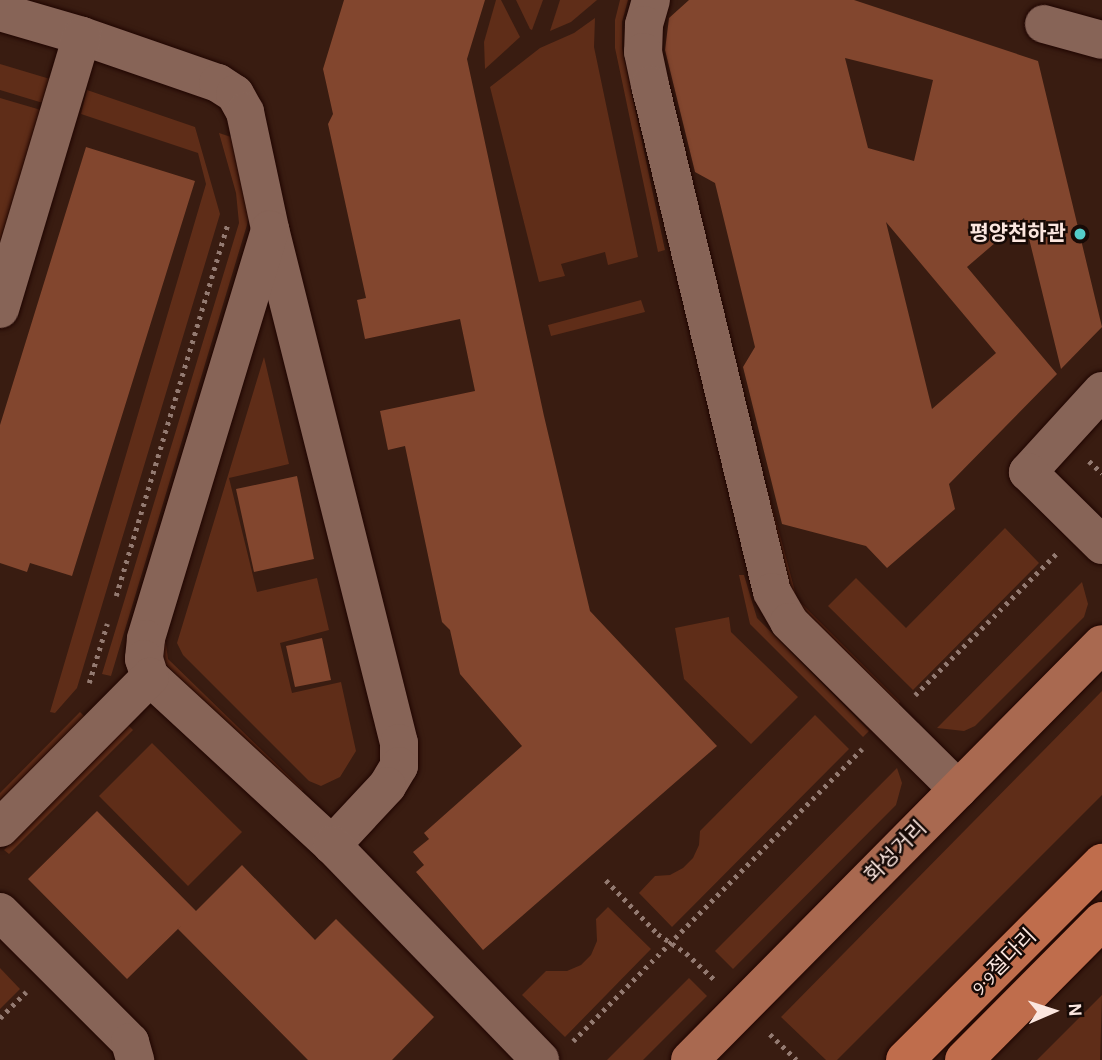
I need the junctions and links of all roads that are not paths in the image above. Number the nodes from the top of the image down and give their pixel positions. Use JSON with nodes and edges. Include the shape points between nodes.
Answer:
{"nodes":[{"id":1,"x":651,"y":0,"type":"edge"},
{"id":2,"x":0,"y":12,"type":"edge"},
{"id":3,"x":1045,"y":24,"type":"dead end"},
{"id":4,"x":82,"y":36,"type":"junction"},
{"id":5,"x":1102,"y":40,"type":"edge"},
{"id":6,"x":270,"y":229,"type":"junction"},
{"id":7,"x":0,"y":309,"type":"edge"},
{"id":8,"x":1102,"y":391,"type":"edge"},
{"id":9,"x":1093,"y":536,"type":"edge"},
{"id":10,"x":1102,"y":644,"type":"edge"},
{"id":11,"x":150,"y":677,"type":"junction"},
{"id":12,"x":958,"y":789,"type":"junction"},
{"id":13,"x":0,"y":828,"type":"edge"},
{"id":14,"x":332,"y":845,"type":"junction"},
{"id":15,"x":1102,"y":863,"type":"edge"},
{"id":16,"x":0,"y":912,"type":"edge"},
{"id":17,"x":1102,"y":921,"type":"edge"},
{"id":18,"x":552,"y":1055,"type":"edge"},
{"id":19,"x":135,"y":1060,"type":"edge"},
{"id":20,"x":690,"y":1060,"type":"edge"},
{"id":21,"x":905,"y":1060,"type":"edge"},
{"id":22,"x":964,"y":1060,"type":"edge"}],
"edges":[{"from":1,"to":12,"type":"street","via":[[643,52],[772,592],[789,622]]},
{"from":2,"to":4,"type":"street"},
{"from":3,"to":5,"type":"street"},
{"from":4,"to":6,"type":"street","via":[[235,93],[245,112]]},
{"from":4,"to":7,"type":"street"},
{"from":6,"to":11,"type":"street","via":[[146,639],[144,659]]},
{"from":6,"to":14,"type":"street","via":[[399,743],[399,766],[387,786]]},
{"from":8,"to":9,"type":"street","via":[[1028,472]]},
{"from":10,"to":12,"type":"main road","name":"화성거리"},
{"from":11,"to":13,"type":"street"},
{"from":11,"to":14,"type":"street"},
{"from":12,"to":20,"type":"main road","name":"화성거리"},
{"from":14,"to":18,"type":"street"},
{"from":15,"to":21,"type":"highway","name":"9·9절다리"},
{"from":16,"to":19,"type":"street","via":[[130,1042]]},
{"from":17,"to":22,"type":"highway","name":"9·9절다리"}]}
